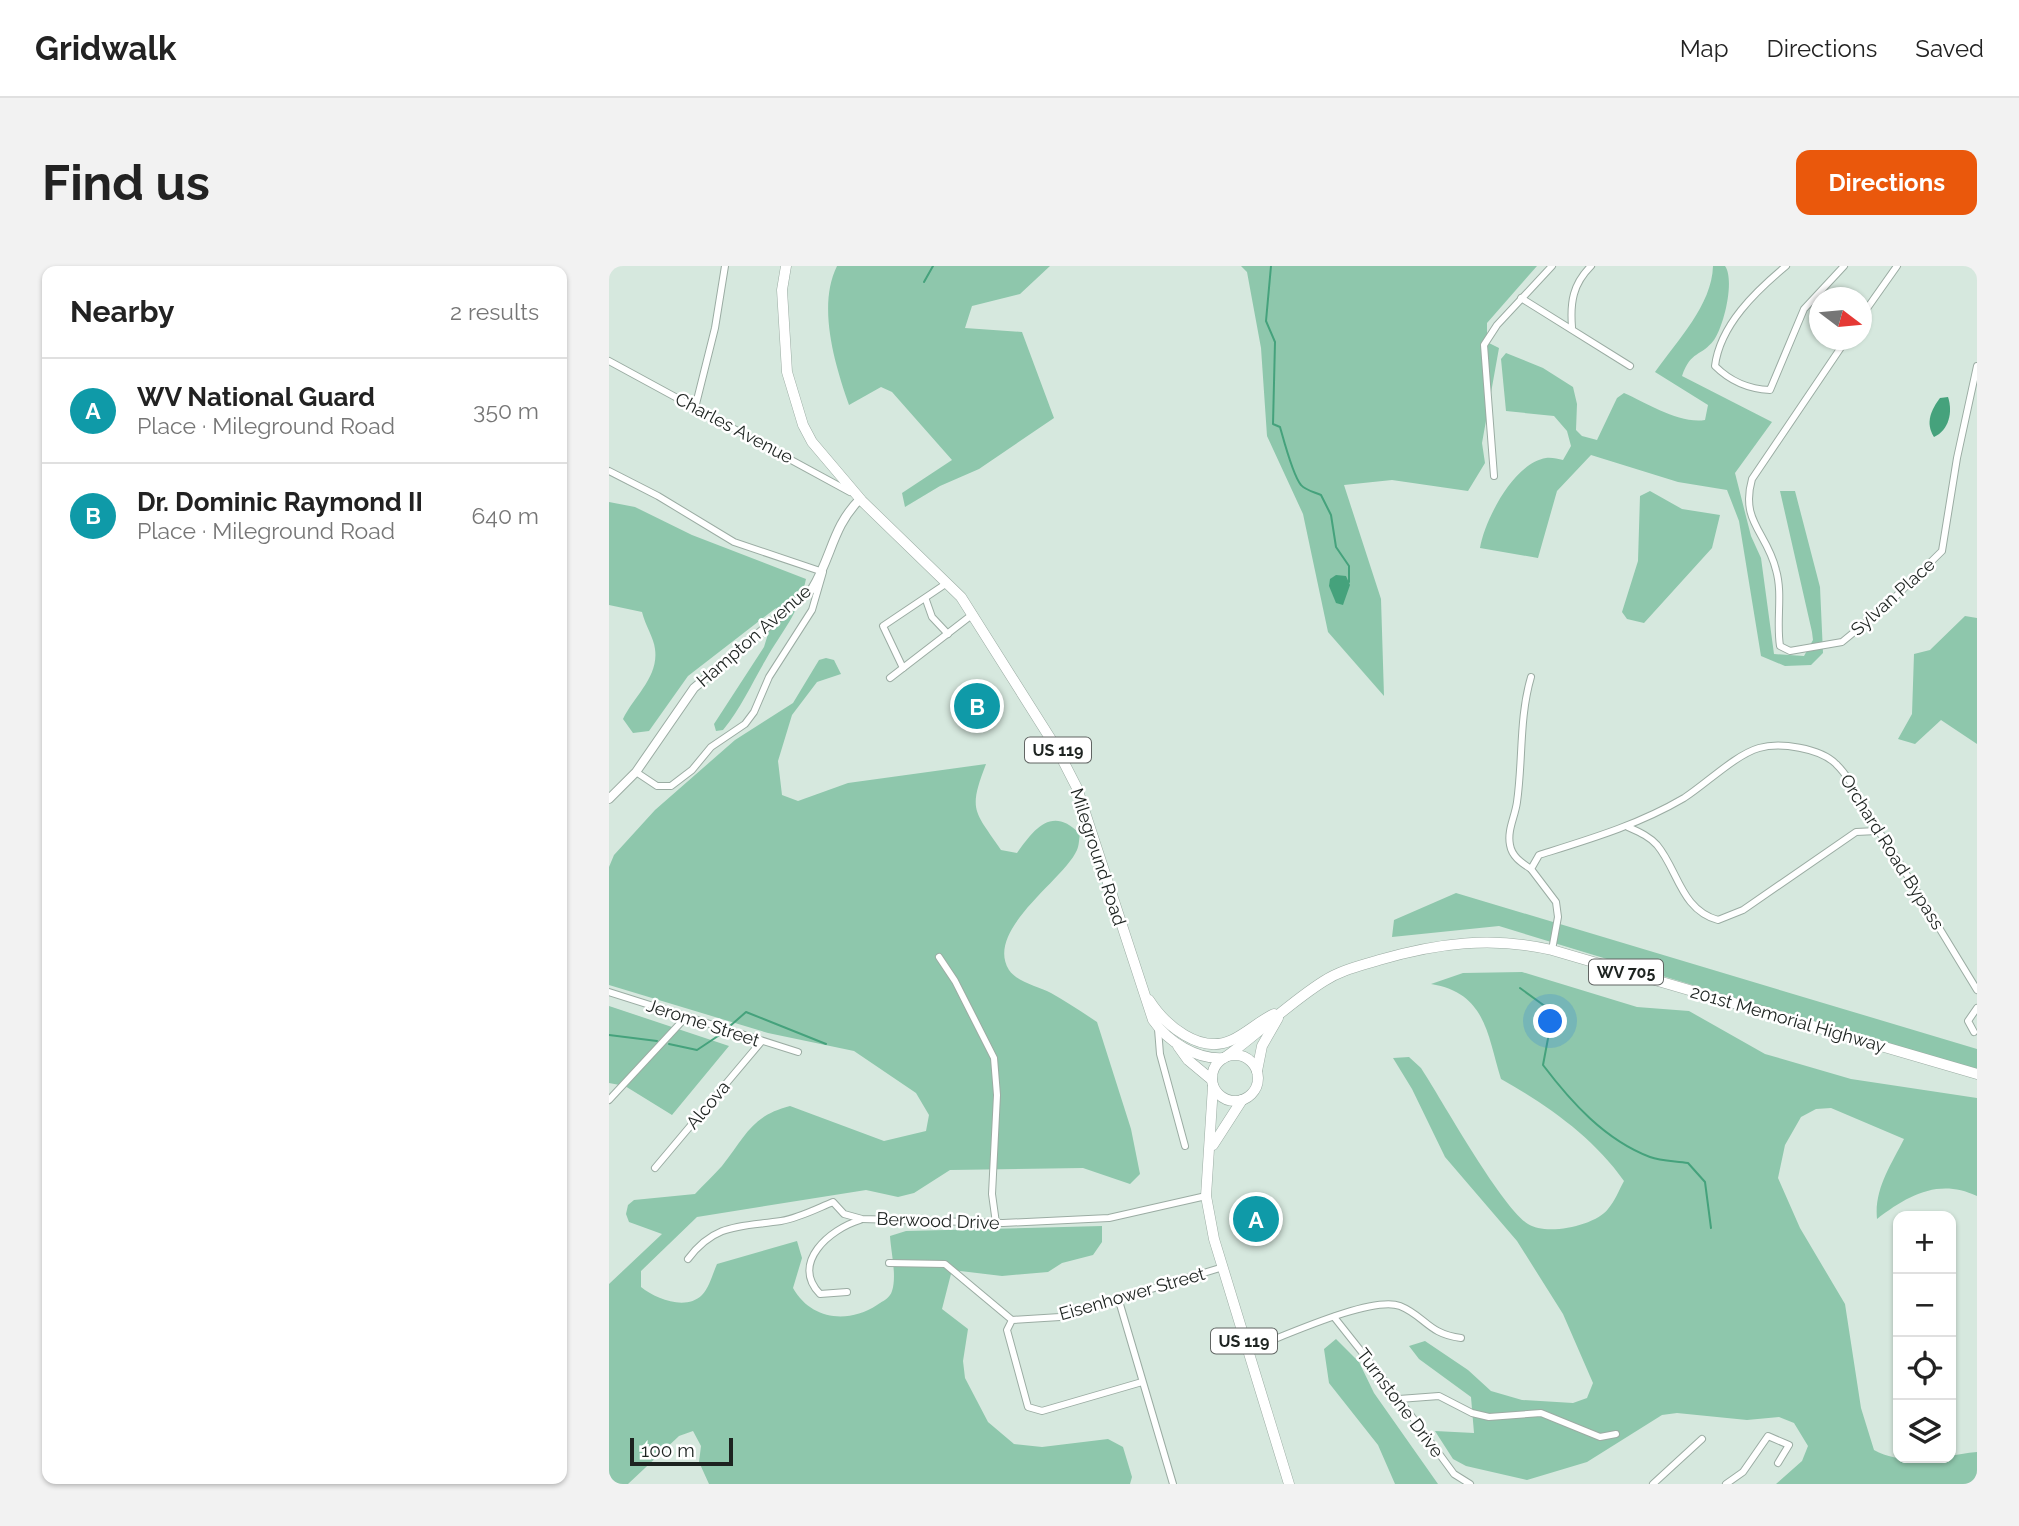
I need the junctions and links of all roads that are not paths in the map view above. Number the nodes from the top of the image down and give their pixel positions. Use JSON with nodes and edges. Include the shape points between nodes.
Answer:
{"nodes":[{"id":1,"x":726,"y":266,"type":"edge"},
{"id":2,"x":786,"y":266,"type":"edge"},
{"id":3,"x":1552,"y":266,"type":"edge"},
{"id":4,"x":1591,"y":266,"type":"edge"},
{"id":5,"x":1786,"y":266,"type":"edge"},
{"id":6,"x":1844,"y":266,"type":"edge"},
{"id":7,"x":1897,"y":266,"type":"edge"},
{"id":8,"x":1521,"y":298,"type":"junction"},
{"id":9,"x":1872,"y":301,"type":"edge"},
{"id":10,"x":1572,"y":327,"type":"junction"},
{"id":11,"x":1839,"y":350,"type":"edge"},
{"id":12,"x":609,"y":360,"type":"edge"},
{"id":13,"x":1630,"y":366,"type":"dead end"},
{"id":14,"x":1977,"y":366,"type":"edge"},
{"id":15,"x":1975,"y":377,"type":"edge"},
{"id":16,"x":695,"y":408,"type":"junction"},
{"id":17,"x":609,"y":471,"type":"edge"},
{"id":18,"x":1494,"y":475,"type":"dead end"},
{"id":19,"x":860,"y":499,"type":"junction"},
{"id":20,"x":823,"y":572,"type":"junction"},
{"id":21,"x":949,"y":582,"type":"junction"},
{"id":22,"x":926,"y":600,"type":"junction"},
{"id":23,"x":973,"y":614,"type":"junction"},
{"id":24,"x":948,"y":634,"type":"junction"},
{"id":25,"x":903,"y":668,"type":"junction"},
{"id":26,"x":1531,"y":677,"type":"dead end"},
{"id":27,"x":890,"y":678,"type":"dead end"},
{"id":28,"x":636,"y":772,"type":"junction"},
{"id":29,"x":609,"y":799,"type":"edge"},
{"id":30,"x":1628,"y":827,"type":"junction"},
{"id":31,"x":1877,"y":831,"type":"junction"},
{"id":32,"x":1531,"y":869,"type":"junction"},
{"id":33,"x":1552,"y":950,"type":"junction"},
{"id":34,"x":939,"y":957,"type":"dead end"},
{"id":35,"x":1138,"y":981,"type":"junction"},
{"id":36,"x":1977,"y":990,"type":"edge"},
{"id":37,"x":609,"y":992,"type":"edge"},
{"id":38,"x":1977,"y":1008,"type":"edge"},
{"id":39,"x":1281,"y":1011,"type":"junction"},
{"id":40,"x":686,"y":1017,"type":"junction"},
{"id":41,"x":1159,"y":1029,"type":"junction"},
{"id":42,"x":1974,"y":1032,"type":"dead end"},
{"id":43,"x":761,"y":1042,"type":"junction"},
{"id":44,"x":1176,"y":1043,"type":"junction"},
{"id":45,"x":799,"y":1052,"type":"dead end"},
{"id":46,"x":1226,"y":1057,"type":"junction"},
{"id":47,"x":1257,"y":1072,"type":"junction"},
{"id":48,"x":1977,"y":1074,"type":"edge"},
{"id":49,"x":1213,"y":1083,"type":"junction"},
{"id":50,"x":609,"y":1100,"type":"edge"},
{"id":51,"x":1242,"y":1100,"type":"junction"},
{"id":52,"x":1185,"y":1146,"type":"dead end"},
{"id":53,"x":1211,"y":1149,"type":"junction"},
{"id":54,"x":655,"y":1168,"type":"dead end"},
{"id":55,"x":1206,"y":1196,"type":"junction"},
{"id":56,"x":862,"y":1219,"type":"junction"},
{"id":57,"x":996,"y":1223,"type":"junction"},
{"id":58,"x":688,"y":1259,"type":"dead end"},
{"id":59,"x":889,"y":1263,"type":"dead end"},
{"id":60,"x":1220,"y":1268,"type":"junction"},
{"id":61,"x":847,"y":1292,"type":"dead end"},
{"id":62,"x":1119,"y":1301,"type":"junction"},
{"id":63,"x":1334,"y":1317,"type":"junction"},
{"id":64,"x":1012,"y":1320,"type":"junction"},
{"id":65,"x":1461,"y":1338,"type":"dead end"},
{"id":66,"x":1247,"y":1350,"type":"junction"},
{"id":67,"x":1142,"y":1382,"type":"junction"},
{"id":68,"x":1399,"y":1399,"type":"junction"},
{"id":69,"x":1616,"y":1434,"type":"dead end"},
{"id":70,"x":1702,"y":1439,"type":"dead end"},
{"id":71,"x":1778,"y":1463,"type":"dead end"},
{"id":72,"x":1173,"y":1484,"type":"edge"},
{"id":73,"x":1289,"y":1484,"type":"edge"},
{"id":74,"x":1470,"y":1484,"type":"edge"},
{"id":75,"x":1653,"y":1484,"type":"edge"},
{"id":76,"x":1726,"y":1484,"type":"edge"}],
"edges":[{"from":1,"to":16,"type":"street"},
{"from":2,"to":19,"type":"main road","number":"US 119","via":[[782,290],[790,390],[812,442]]},
{"from":3,"to":8,"type":"street"},
{"from":4,"to":10,"type":"street","via":[[1575,287],[1570,304]]},
{"from":5,"to":6,"type":"street","via":[[1743,306],[1717,354],[1715,366],[1727,378],[1753,389],[1770,390],[1804,309]]},
{"from":7,"to":9,"type":"street"},
{"from":8,"to":10,"type":"street"},
{"from":8,"to":18,"type":"street","via":[[1484,345]]},
{"from":10,"to":13,"type":"street"},
{"from":11,"to":15,"type":"street","name":"Sylvan Place","via":[[1752,479],[1747,498],[1749,516],[1777,572],[1776,625],[1780,646],[1790,651],[1842,642],[1942,551]]},
{"from":12,"to":16,"type":"street","name":"Charles Avenue"},
{"from":14,"to":15,"type":"street"},
{"from":16,"to":19,"type":"street","name":"Charles Avenue"},
{"from":17,"to":20,"type":"street","via":[[734,542]]},
{"from":19,"to":20,"type":"street","name":"Hampton Avenue","via":[[840,522]]},
{"from":19,"to":21,"type":"main road","name":"Mileground Road","number":"US 119"},
{"from":20,"to":28,"type":"street","name":"Hampton Avenue","via":[[812,589],[694,688]]},
{"from":20,"to":28,"type":"street","via":[[812,610],[745,724],[711,747],[671,786],[656,786]]},
{"from":21,"to":22,"type":"street"},
{"from":21,"to":23,"type":"main road","name":"Mileground Road","number":"US 119"},
{"from":22,"to":24,"type":"street","via":[[932,617]]},
{"from":22,"to":25,"type":"street","via":[[883,626]]},
{"from":23,"to":24,"type":"street"},
{"from":23,"to":35,"type":"main road","name":"Mileground Road","number":"US 119","via":[[1077,788]]},
{"from":24,"to":25,"type":"street"},
{"from":25,"to":27,"type":"street"},
{"from":26,"to":32,"type":"street","via":[[1522,707],[1517,804],[1510,830],[1515,857]]},
{"from":28,"to":29,"type":"street","name":"Hampton Avenue"},
{"from":30,"to":31,"type":"street","name":"Orchard Road Bypass","via":[[1683,798],[1756,748],[1774,745],[1817,753],[1835,762],[1852,783]]},
{"from":30,"to":31,"type":"street","via":[[1658,846],[1693,906],[1718,920],[1743,910],[1856,832]]},
{"from":30,"to":32,"type":"street","name":"Orchard Road Bypass","via":[[1539,855]]},
{"from":31,"to":36,"type":"street","name":"Orchard Road Bypass"},
{"from":32,"to":33,"type":"street","via":[[1556,902]]},
{"from":33,"to":39,"type":"main road","name":"201st Memorial Highway","number":"WV 705","via":[[1470,942],[1415,950],[1338,974]]},
{"from":33,"to":48,"type":"main road","name":"201st Memorial Highway","number":"WV 705"},
{"from":34,"to":57,"type":"street","via":[[994,1058],[997,1095],[992,1194]]},
{"from":35,"to":39,"type":"main road","via":[[1161,1017],[1208,1043],[1233,1040]]},
{"from":35,"to":41,"type":"main road","name":"Mileground Road","number":"US 119"},
{"from":37,"to":40,"type":"street","name":"Jerome Street"},
{"from":38,"to":42,"type":"street","via":[[1968,1021]]},
{"from":39,"to":46,"type":"main road","name":"201st Memorial Highway","number":"WV 705"},
{"from":39,"to":47,"type":"main road","name":"201st Memorial Highway","number":"WV 705","via":[[1262,1046]]},
{"from":40,"to":43,"type":"street","name":"Jerome Street"},
{"from":40,"to":50,"type":"street"},
{"from":41,"to":44,"type":"main road","name":"Mileground Road","number":"US 119"},
{"from":41,"to":52,"type":"street","name":"Mileground Road","via":[[1160,1054]]},
{"from":43,"to":45,"type":"street","name":"Jerome Street"},
{"from":43,"to":54,"type":"street","name":"Alcova"},
{"from":44,"to":46,"type":"main road","name":"Mileground Road","number":"US 119","via":[[1209,1059]]},
{"from":44,"to":49,"type":"main road","name":"Mileground Road","number":"US 119"},
{"from":46,"to":47,"type":"main road","via":[[1242,1056]]},
{"from":46,"to":49,"type":"main road","via":[[1216,1066]]},
{"from":47,"to":51,"type":"main road","via":[[1253,1092]]},
{"from":49,"to":51,"type":"main road","via":[[1226,1099]]},
{"from":49,"to":53,"type":"main road","number":"US 119"},
{"from":51,"to":53,"type":"main road","number":"US 119"},
{"from":53,"to":55,"type":"main road","number":"US 119"},
{"from":55,"to":57,"type":"street","name":"Berwood Drive","via":[[1109,1218]]},
{"from":55,"to":60,"type":"main road","number":"US 119"},
{"from":56,"to":57,"type":"street","name":"Berwood Drive"},
{"from":56,"to":58,"type":"street","name":"Berwood Drive","via":[[844,1214],[833,1202],[783,1221],[729,1228],[707,1237]]},
{"from":56,"to":61,"type":"street","via":[[817,1246],[811,1263],[809,1276],[820,1294]]},
{"from":59,"to":64,"type":"street","via":[[945,1264]]},
{"from":60,"to":62,"type":"street","name":"Eisenhower Street"},
{"from":60,"to":66,"type":"main road","number":"US 119"},
{"from":62,"to":64,"type":"street","name":"Eisenhower Street","via":[[1060,1317]]},
{"from":62,"to":67,"type":"street"},
{"from":63,"to":65,"type":"street","via":[[1377,1304],[1399,1306],[1442,1335]]},
{"from":63,"to":66,"type":"street"},
{"from":63,"to":68,"type":"street","name":"Turnstone Drive"},
{"from":64,"to":67,"type":"street","via":[[1007,1330],[1028,1407],[1042,1411]]},
{"from":66,"to":73,"type":"main road","number":"US 119"},
{"from":67,"to":72,"type":"street"},
{"from":68,"to":69,"type":"street","via":[[1439,1396],[1489,1417],[1541,1413],[1600,1437]]},
{"from":68,"to":74,"type":"street","name":"Turnstone Drive","via":[[1454,1474]]},
{"from":70,"to":75,"type":"street"},
{"from":71,"to":76,"type":"street","via":[[1789,1445],[1767,1436],[1743,1472]]}]}
